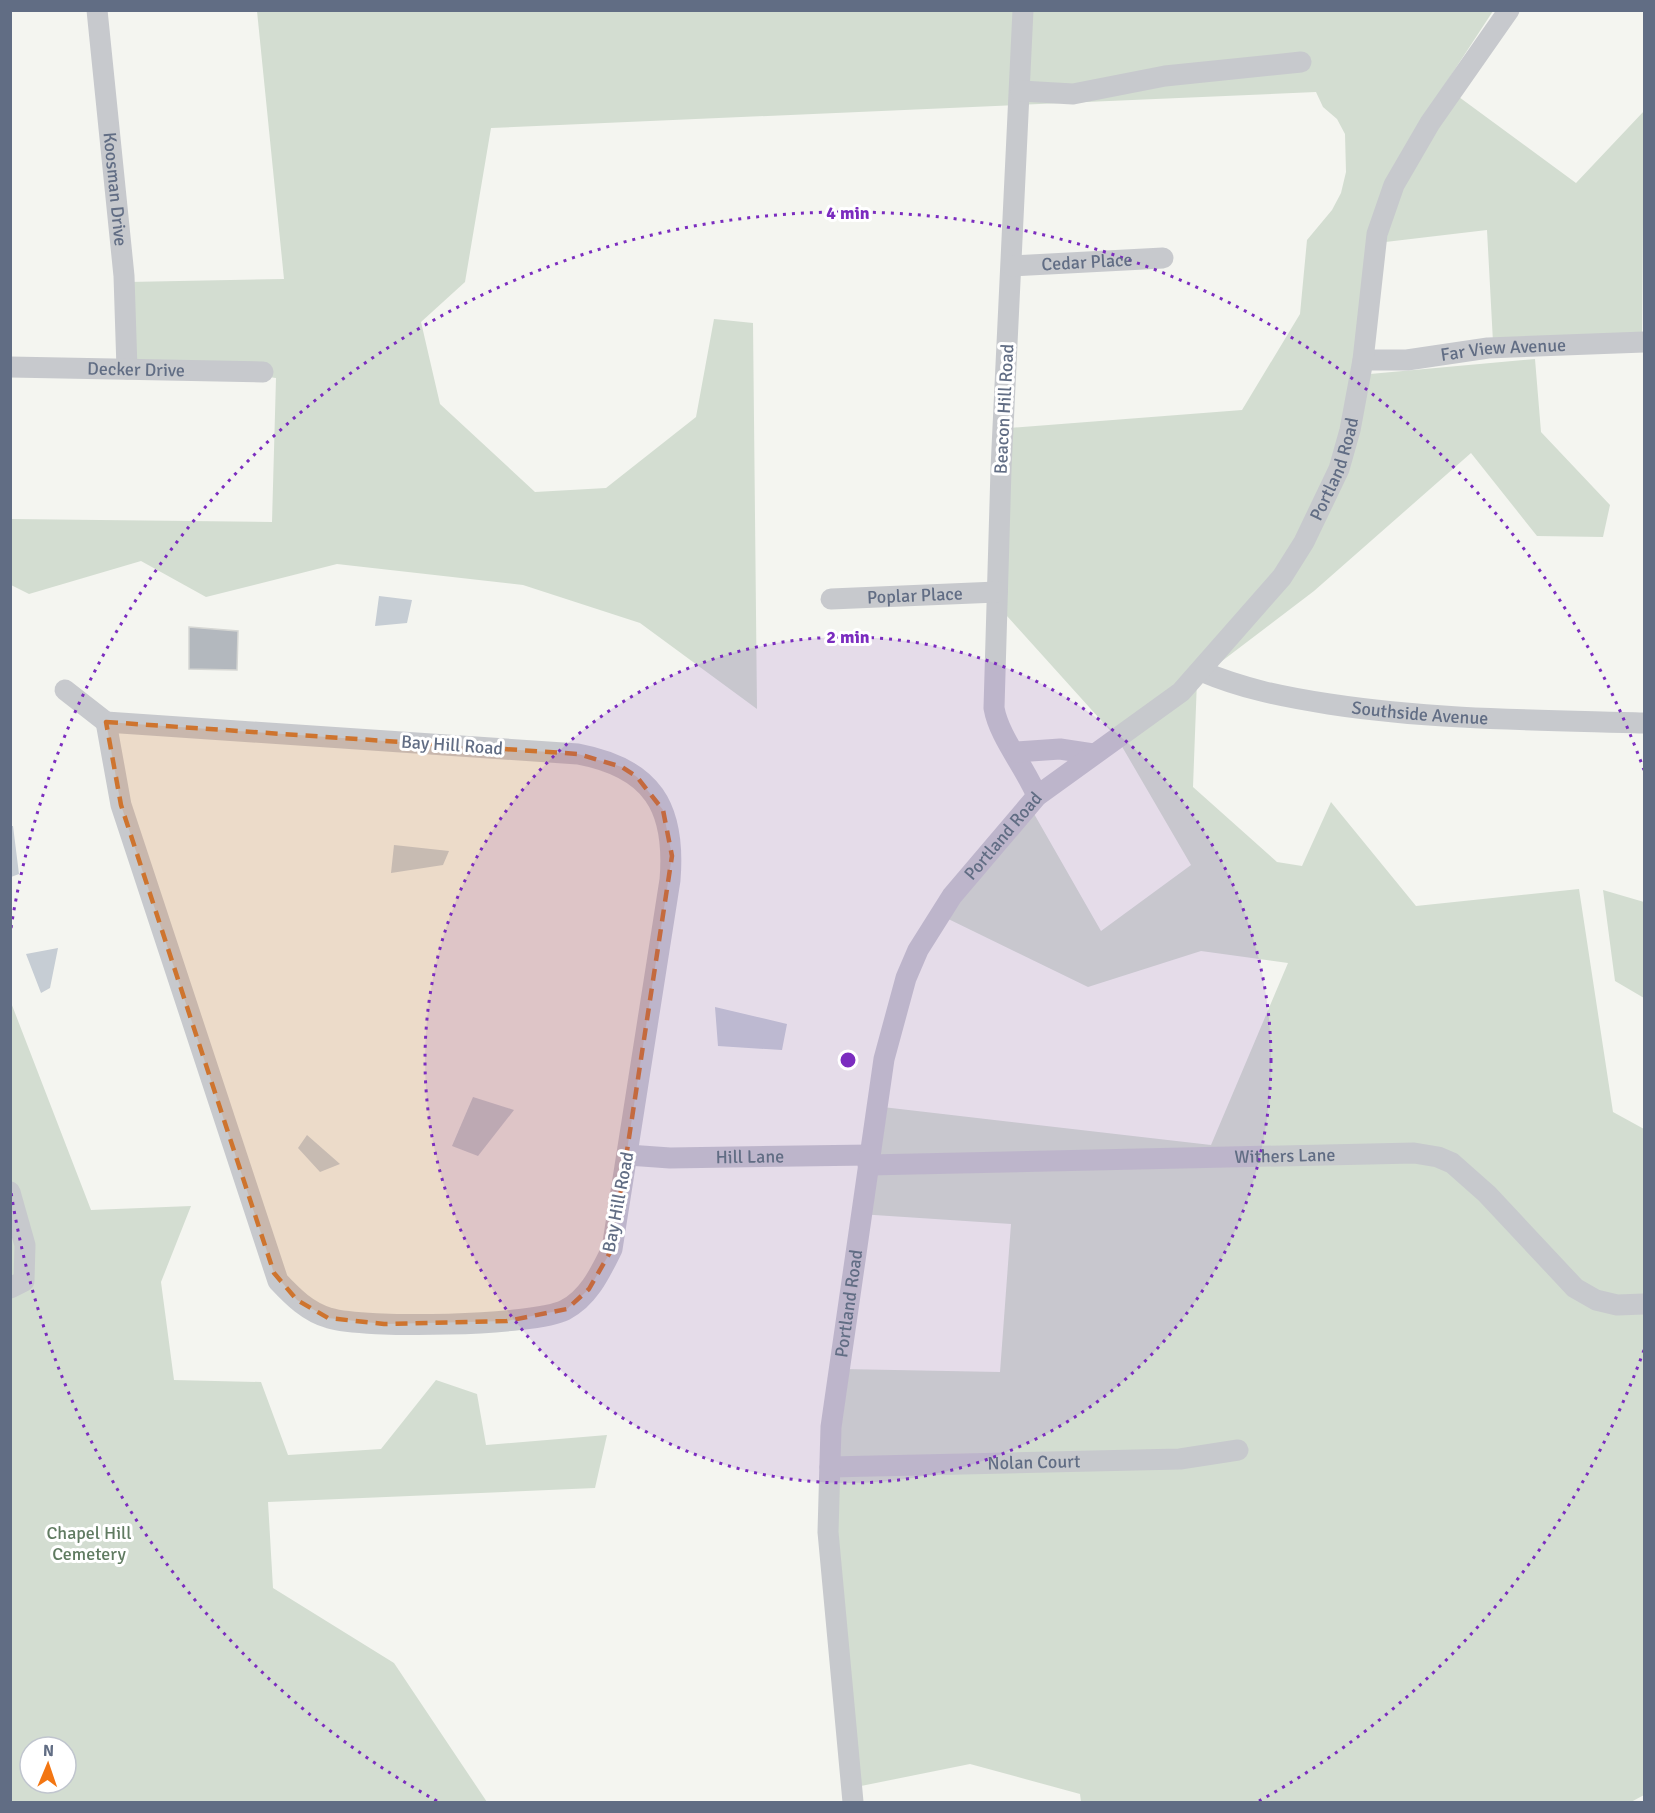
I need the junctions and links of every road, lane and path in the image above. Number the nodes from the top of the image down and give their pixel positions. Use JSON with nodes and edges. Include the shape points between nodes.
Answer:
{"nodes":[{"id":1,"x":97,"y":10,"type":"edge"},
{"id":2,"x":1023,"y":10,"type":"edge"},
{"id":3,"x":1509,"y":10,"type":"edge"},
{"id":4,"x":1301,"y":62,"type":"dead end"},
{"id":5,"x":1021,"y":91,"type":"junction"},
{"id":6,"x":1163,"y":258,"type":"dead end"},
{"id":7,"x":1011,"y":266,"type":"junction"},
{"id":8,"x":1644,"y":342,"type":"edge"},
{"id":9,"x":1363,"y":360,"type":"junction"},
{"id":10,"x":10,"y":367,"type":"edge"},
{"id":11,"x":127,"y":369,"type":"junction"},
{"id":12,"x":263,"y":372,"type":"dead end"},
{"id":13,"x":997,"y":592,"type":"junction"},
{"id":14,"x":831,"y":599,"type":"dead end"},
{"id":15,"x":1201,"y":671,"type":"junction"},
{"id":16,"x":65,"y":690,"type":"dead end"},
{"id":17,"x":106,"y":722,"type":"junction"},
{"id":18,"x":1644,"y":723,"type":"edge"},
{"id":19,"x":1016,"y":752,"type":"junction"},
{"id":20,"x":1093,"y":754,"type":"junction"},
{"id":21,"x":1037,"y":796,"type":"junction"},
{"id":22,"x":628,"y":1155,"type":"junction"},
{"id":23,"x":869,"y":1160,"type":"junction"},
{"id":24,"x":10,"y":1192,"type":"edge"},
{"id":25,"x":10,"y":1288,"type":"edge"},
{"id":26,"x":1644,"y":1304,"type":"edge"},
{"id":27,"x":1238,"y":1450,"type":"dead end"},
{"id":28,"x":830,"y":1467,"type":"junction"},
{"id":29,"x":853,"y":1803,"type":"edge"}],
"edges":[{"from":1,"to":11,"type":"street","name":"Koosman Drive","via":[[124,276]]},
{"from":2,"to":5,"type":"street","name":"Beacon Hill Road"},
{"from":3,"to":9,"type":"street","name":"Portland Road","via":[[1430,123],[1394,185],[1377,234]]},
{"from":4,"to":5,"type":"street","via":[[1165,76],[1073,94]]},
{"from":5,"to":7,"type":"street","name":"Beacon Hill Road"},
{"from":6,"to":7,"type":"street","name":"Cedar Place"},
{"from":7,"to":13,"type":"street","name":"Beacon Hill Road"},
{"from":8,"to":9,"type":"street","name":"Far View Avenue","via":[[1488,348],[1407,360]]},
{"from":9,"to":15,"type":"street","name":"Portland Road","via":[[1339,469],[1318,516],[1282,577]]},
{"from":10,"to":11,"type":"street","name":"Decker Drive"},
{"from":11,"to":12,"type":"street","name":"Decker Drive"},
{"from":13,"to":14,"type":"street","name":"Poplar Place"},
{"from":13,"to":19,"type":"street","name":"Beacon Hill Road","via":[[994,708],[1001,732]]},
{"from":15,"to":18,"type":"street","name":"Southside Avenue","via":[[1245,688],[1394,714]]},
{"from":15,"to":20,"type":"street","name":"Portland Road","via":[[1180,692]]},
{"from":16,"to":17,"type":"street"},
{"from":17,"to":22,"type":"street","name":"Bay Hill Road","via":[[578,754],[622,766],[637,777],[663,810],[672,856]]},
{"from":17,"to":22,"type":"street","name":"Bay Hill Road","via":[[122,806],[267,1251],[278,1281],[297,1300],[327,1318],[384,1324],[507,1321],[540,1318],[567,1309],[589,1289],[612,1249]]},
{"from":19,"to":20,"type":"street","via":[[1060,748]]},
{"from":19,"to":21,"type":"street","name":"Beacon Hill Road"},
{"from":20,"to":21,"type":"street","name":"Portland Road"},
{"from":21,"to":23,"type":"street","name":"Portland Road","via":[[952,896],[918,950],[888,1040]]},
{"from":22,"to":23,"type":"street","name":"Hill Lane"},
{"from":23,"to":26,"type":"street","name":"Withers Lane","via":[[1414,1153],[1438,1157],[1452,1163],[1487,1194],[1575,1288],[1596,1300],[1617,1305]]},
{"from":23,"to":28,"type":"street","name":"Portland Road","via":[[831,1427]]},
{"from":24,"to":25,"type":"street","via":[[27,1257],[24,1281]]},
{"from":27,"to":28,"type":"street","name":"Nolan Court","via":[[1180,1459]]},
{"from":28,"to":29,"type":"street","name":"Portland Road","via":[[828,1532]]}]}
